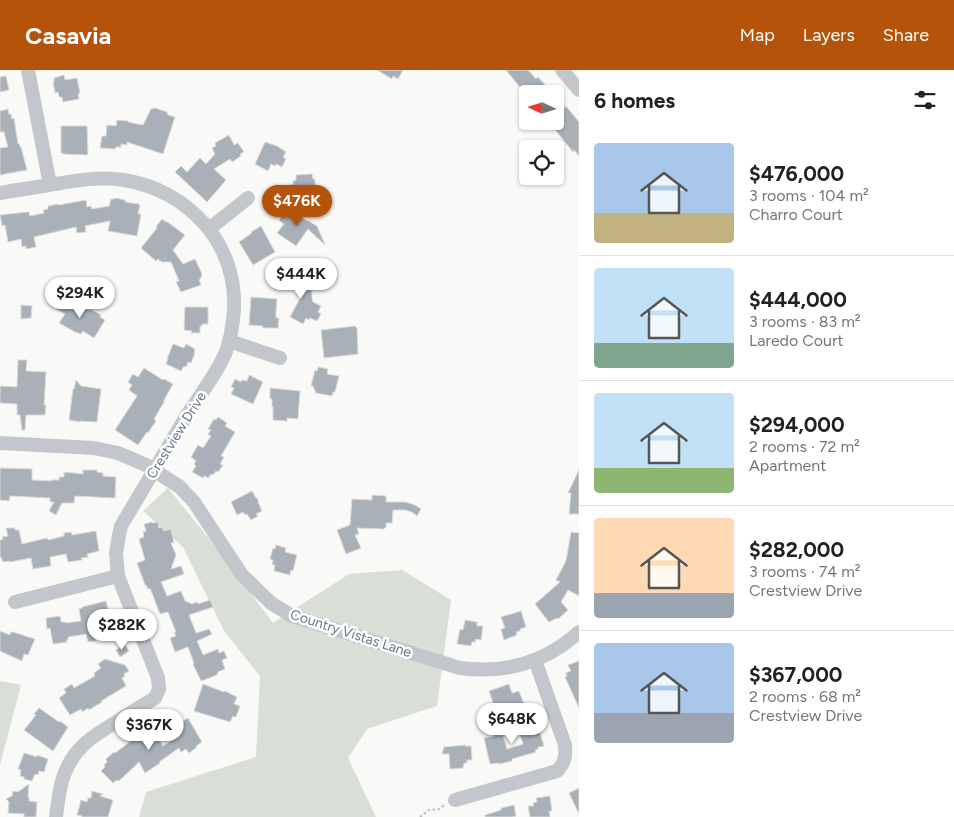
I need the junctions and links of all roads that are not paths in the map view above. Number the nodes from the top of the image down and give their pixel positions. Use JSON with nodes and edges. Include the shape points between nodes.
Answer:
{"nodes":[{"id":1,"x":28,"y":70,"type":"edge"},
{"id":2,"x":562,"y":70,"type":"edge"},
{"id":3,"x":579,"y":90,"type":"edge"},
{"id":4,"x":50,"y":185,"type":"junction"},
{"id":5,"x":0,"y":193,"type":"edge"},
{"id":6,"x":248,"y":198,"type":"dead end"},
{"id":7,"x":210,"y":229,"type":"junction"},
{"id":8,"x":229,"y":341,"type":"junction"},
{"id":9,"x":280,"y":358,"type":"dead end"},
{"id":10,"x":0,"y":443,"type":"edge"},
{"id":11,"x":154,"y":470,"type":"junction"},
{"id":12,"x":118,"y":576,"type":"junction"},
{"id":13,"x":15,"y":602,"type":"dead end"},
{"id":14,"x":579,"y":632,"type":"edge"},
{"id":15,"x":536,"y":660,"type":"junction"},
{"id":16,"x":455,"y":800,"type":"road end"},
{"id":17,"x":56,"y":817,"type":"edge"}],
"edges":[{"from":1,"to":4,"type":"street"},
{"from":2,"to":3,"type":"street"},
{"from":4,"to":5,"type":"street","name":"Crestview Drive"},
{"from":4,"to":7,"type":"street","name":"Crestview Drive","via":[[96,178],[125,180],[165,193]]},
{"from":6,"to":7,"type":"street"},
{"from":7,"to":8,"type":"street","name":"Crestview Drive","via":[[226,259],[232,282],[234,305]]},
{"from":8,"to":9,"type":"street"},
{"from":8,"to":11,"type":"street","name":"Crestview Drive","via":[[218,367]]},
{"from":10,"to":11,"type":"street","name":"Country Vistas Lane","via":[[106,450],[129,456]]},
{"from":11,"to":12,"type":"street","name":"Crestview Drive","via":[[121,526],[116,553]]},
{"from":11,"to":15,"type":"street","name":"Country Vistas Lane","via":[[180,487],[194,502],[242,575],[271,603],[292,616],[460,668],[498,670]]},
{"from":12,"to":13,"type":"street"},
{"from":12,"to":17,"type":"street","name":"Crestview Drive","via":[[158,678],[159,689],[155,698],[97,733],[79,750],[65,774]]},
{"from":14,"to":15,"type":"street","name":"Country Vistas Lane"},
{"from":15,"to":16,"type":"street","via":[[565,744],[566,755],[561,766],[557,771]]}]}
